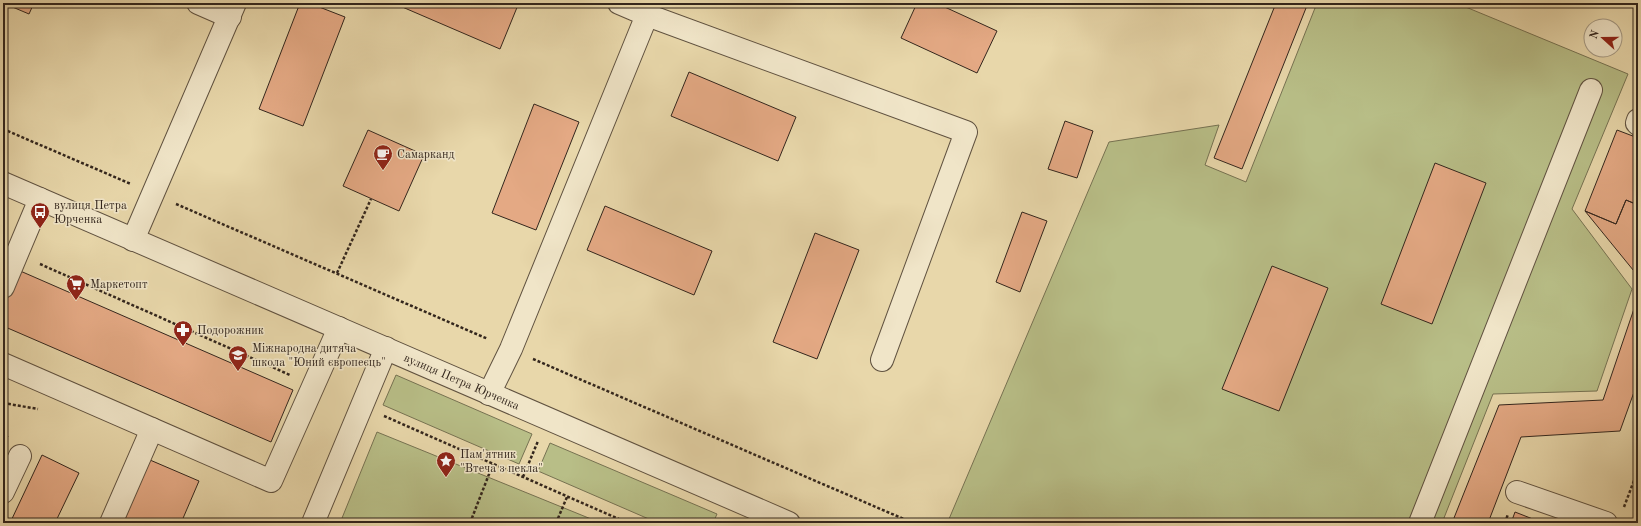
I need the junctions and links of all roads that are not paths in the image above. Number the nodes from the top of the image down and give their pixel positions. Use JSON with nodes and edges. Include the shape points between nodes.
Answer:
{"nodes":[{"id":1,"x":198,"y":3,"type":"edge"},
{"id":2,"x":619,"y":3,"type":"edge"},
{"id":3,"x":233,"y":10,"type":"edge"},
{"id":4,"x":647,"y":15,"type":"junction"},
{"id":5,"x":1591,"y":90,"type":"dead end"},
{"id":6,"x":1638,"y":120,"type":"edge"},
{"id":7,"x":1638,"y":124,"type":"edge"},
{"id":8,"x":3,"y":184,"type":"edge"},
{"id":9,"x":40,"y":199,"type":"junction"},
{"id":10,"x":133,"y":240,"type":"junction"},
{"id":11,"x":3,"y":287,"type":"edge"},
{"id":12,"x":339,"y":328,"type":"junction"},
{"id":13,"x":386,"y":348,"type":"junction"},
{"id":14,"x":882,"y":360,"type":"dead end"},
{"id":15,"x":3,"y":364,"type":"edge"},
{"id":16,"x":490,"y":394,"type":"junction"},
{"id":17,"x":152,"y":429,"type":"junction"},
{"id":18,"x":20,"y":456,"type":"dead end"},
{"id":19,"x":3,"y":492,"type":"edge"},
{"id":20,"x":1517,"y":492,"type":"dead end"},
{"id":21,"x":111,"y":523,"type":"edge"},
{"id":22,"x":313,"y":523,"type":"edge"},
{"id":23,"x":789,"y":523,"type":"edge"},
{"id":24,"x":1420,"y":523,"type":"edge"},
{"id":25,"x":1606,"y":523,"type":"edge"}],
"edges":[{"from":1,"to":3,"type":"street"},
{"from":2,"to":4,"type":"street"},
{"from":3,"to":10,"type":"street"},
{"from":4,"to":14,"type":"street","via":[[966,132]]},
{"from":4,"to":16,"type":"street","via":[[511,349]]},
{"from":5,"to":24,"type":"street"},
{"from":6,"to":7,"type":"street"},
{"from":8,"to":9,"type":"street","name":"вулиця Петра Юрченка"},
{"from":9,"to":10,"type":"street","name":"вулиця Петра Юрченка"},
{"from":9,"to":11,"type":"street"},
{"from":10,"to":12,"type":"street","name":"вулиця Петра Юрченка"},
{"from":12,"to":13,"type":"street","name":"вулиця Петра Юрченка"},
{"from":12,"to":17,"type":"street","via":[[271,480]]},
{"from":13,"to":16,"type":"street","name":"вулиця Петра Юрченка"},
{"from":13,"to":22,"type":"street"},
{"from":15,"to":17,"type":"street"},
{"from":16,"to":23,"type":"street","name":"вулиця Петра Юрченка"},
{"from":17,"to":21,"type":"street"},
{"from":18,"to":19,"type":"street"},
{"from":20,"to":25,"type":"street"}]}
